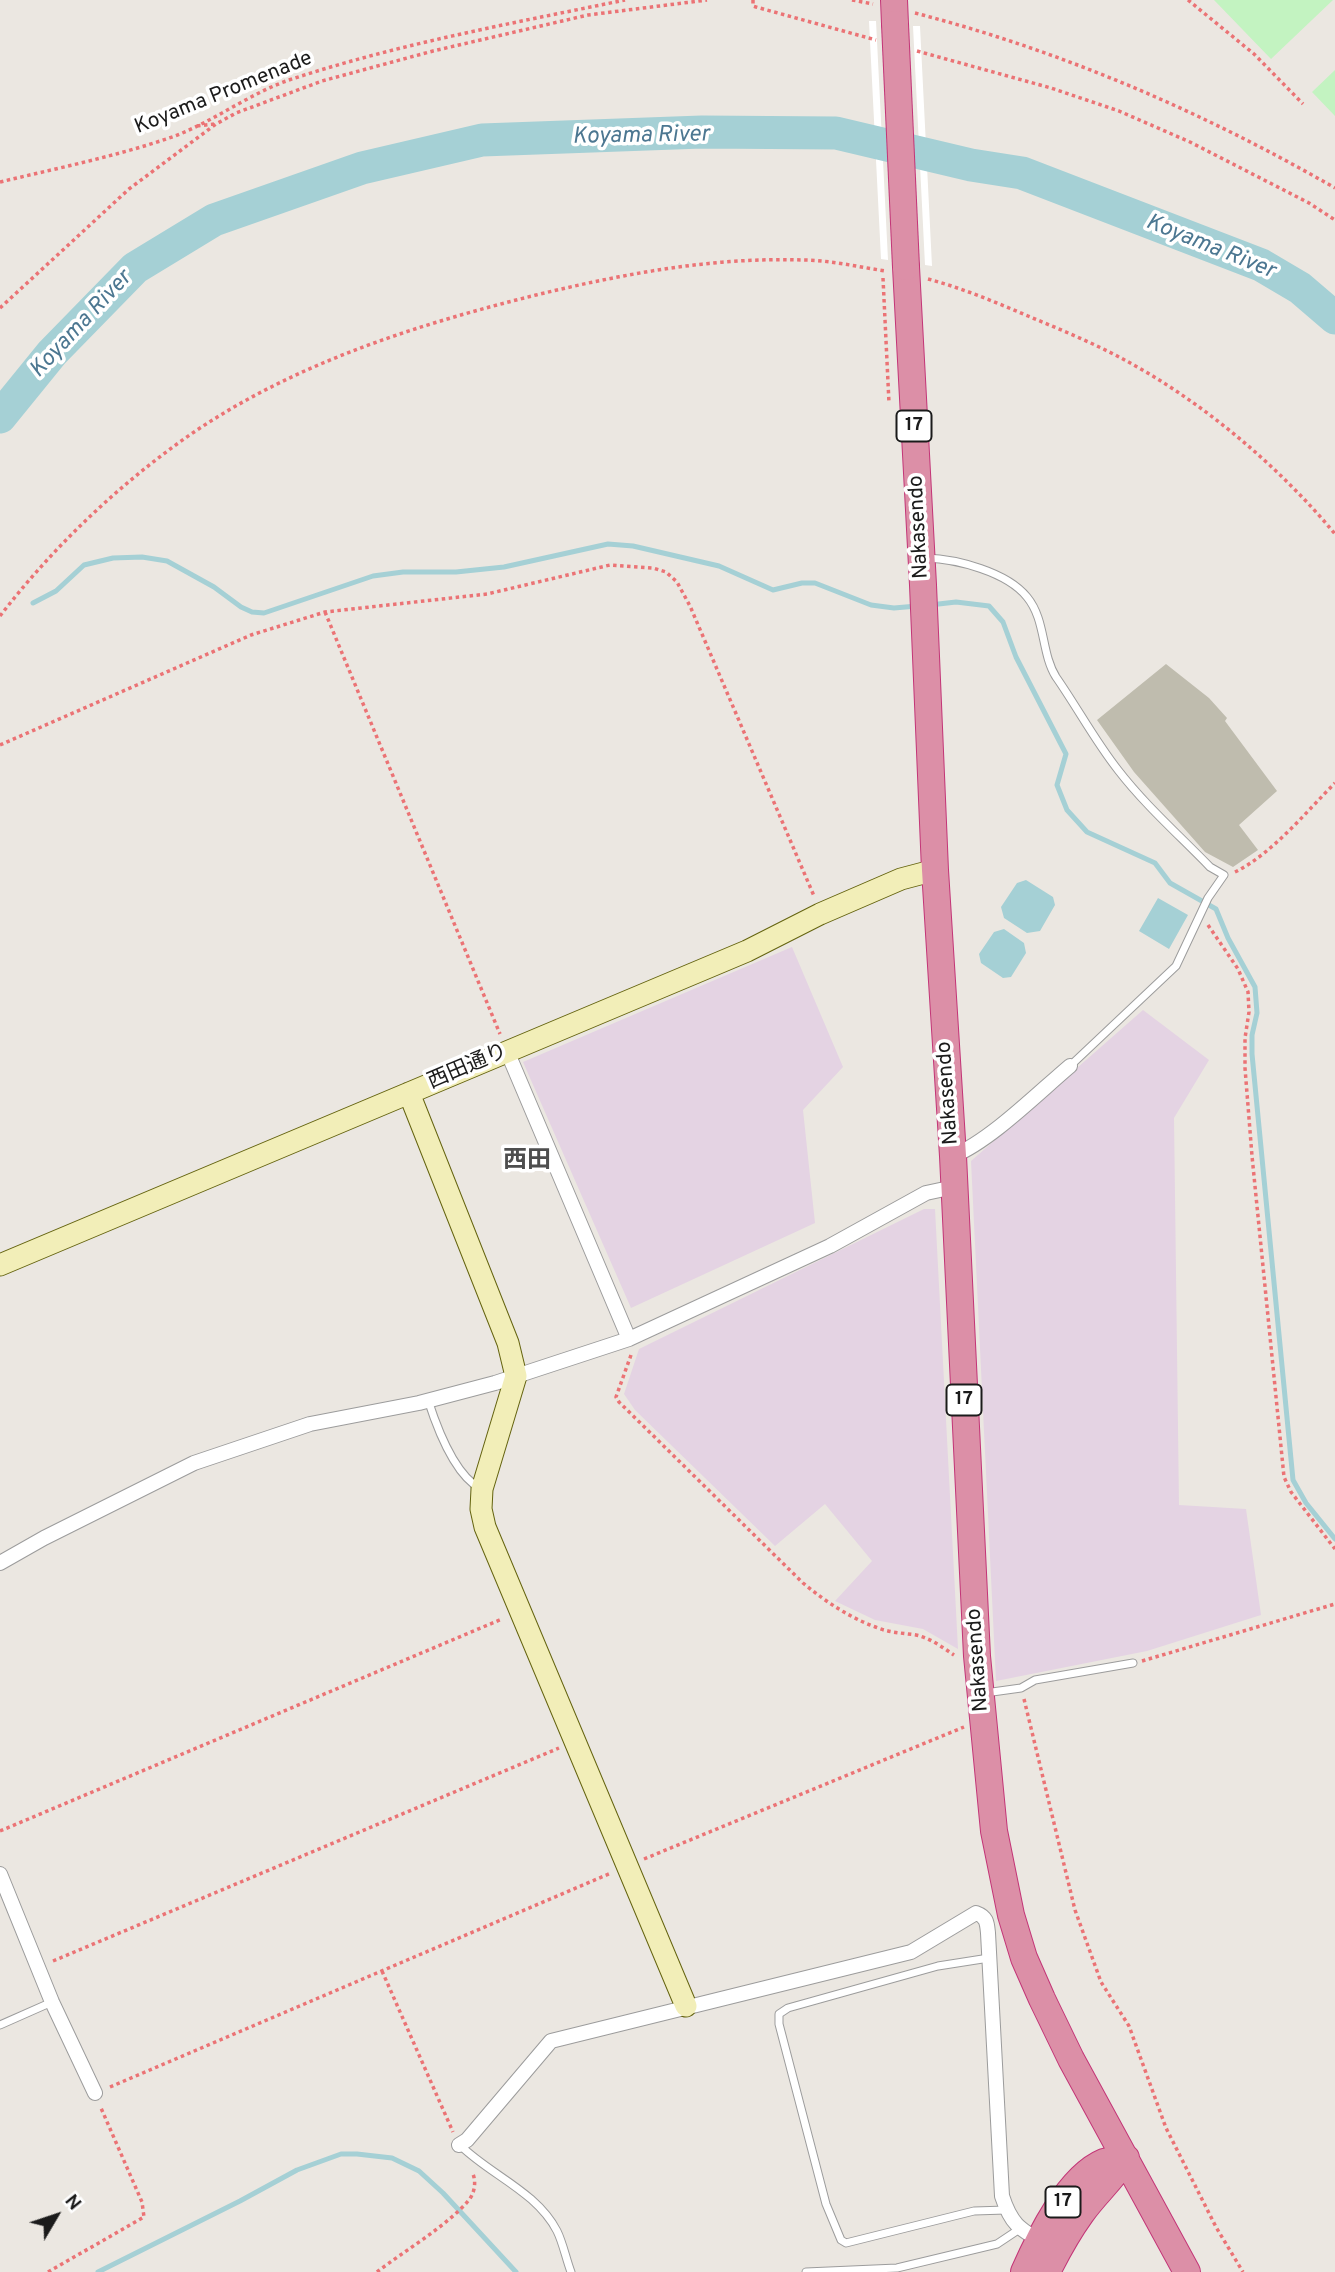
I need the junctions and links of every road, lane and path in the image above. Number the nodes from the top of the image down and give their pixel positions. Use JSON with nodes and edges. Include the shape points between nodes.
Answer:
{"nodes":[{"id":1,"x":625,"y":0,"type":"edge"},
{"id":2,"x":708,"y":0,"type":"edge"},
{"id":3,"x":852,"y":0,"type":"edge"},
{"id":4,"x":1188,"y":0,"type":"edge"},
{"id":5,"x":753,"y":2,"type":"edge"},
{"id":6,"x":888,"y":15,"type":"edge"},
{"id":7,"x":911,"y":50,"type":"dead end"},
{"id":8,"x":1303,"y":104,"type":"dead end"},
{"id":9,"x":216,"y":124,"type":"junction"},
{"id":10,"x":194,"y":126,"type":"junction"},
{"id":11,"x":0,"y":182,"type":"edge"},
{"id":12,"x":1335,"y":188,"type":"edge"},
{"id":13,"x":1335,"y":220,"type":"edge"},
{"id":14,"x":899,"y":271,"type":"junction"},
{"id":15,"x":0,"y":308,"type":"edge"},
{"id":16,"x":1335,"y":534,"type":"edge"},
{"id":17,"x":922,"y":558,"type":"junction"},
{"id":18,"x":325,"y":612,"type":"junction"},
{"id":19,"x":0,"y":616,"type":"edge"},
{"id":20,"x":0,"y":745,"type":"edge"},
{"id":21,"x":1335,"y":783,"type":"edge"},
{"id":22,"x":935,"y":870,"type":"junction"},
{"id":23,"x":1224,"y":875,"type":"junction"},
{"id":24,"x":1202,"y":911,"type":"junction"},
{"id":25,"x":820,"y":914,"type":"junction"},
{"id":26,"x":507,"y":1051,"type":"junction"},
{"id":27,"x":1070,"y":1066,"type":"joint"},
{"id":28,"x":409,"y":1093,"type":"junction"},
{"id":29,"x":953,"y":1156,"type":"junction"},
{"id":30,"x":954,"y":1187,"type":"junction"},
{"id":31,"x":0,"y":1265,"type":"edge"},
{"id":32,"x":629,"y":1339,"type":"junction"},
{"id":33,"x":516,"y":1376,"type":"junction"},
{"id":34,"x":428,"y":1400,"type":"junction"},
{"id":35,"x":482,"y":1489,"type":"junction"},
{"id":36,"x":1335,"y":1549,"type":"edge"},
{"id":37,"x":0,"y":1563,"type":"edge"},
{"id":38,"x":1335,"y":1604,"type":"edge"},
{"id":39,"x":520,"y":1611,"type":"junction"},
{"id":40,"x":977,"y":1656,"type":"junction"},
{"id":41,"x":1133,"y":1663,"type":"joint"},
{"id":42,"x":1021,"y":1688,"type":"junction"},
{"id":43,"x":981,"y":1693,"type":"junction"},
{"id":44,"x":983,"y":1725,"type":"junction"},
{"id":45,"x":575,"y":1741,"type":"junction"},
{"id":46,"x":0,"y":1831,"type":"edge"},
{"id":47,"x":627,"y":1866,"type":"junction"},
{"id":48,"x":0,"y":1874,"type":"edge"},
{"id":49,"x":990,"y":1958,"type":"junction"},
{"id":50,"x":38,"y":1967,"type":"junction"},
{"id":51,"x":382,"y":1971,"type":"junction"},
{"id":52,"x":52,"y":2002,"type":"junction"},
{"id":53,"x":686,"y":2006,"type":"junction"},
{"id":54,"x":0,"y":2025,"type":"edge"},
{"id":55,"x":94,"y":2093,"type":"junction"},
{"id":56,"x":459,"y":2145,"type":"junction"},
{"id":57,"x":1126,"y":2158,"type":"junction"},
{"id":58,"x":469,"y":2199,"type":"dead end"},
{"id":59,"x":1006,"y":2210,"type":"junction"},
{"id":60,"x":1041,"y":2248,"type":"edge"},
{"id":61,"x":48,"y":2272,"type":"edge"},
{"id":62,"x":377,"y":2272,"type":"edge"},
{"id":63,"x":571,"y":2272,"type":"edge"},
{"id":64,"x":806,"y":2272,"type":"edge"},
{"id":65,"x":1024,"y":2272,"type":"edge"},
{"id":66,"x":1186,"y":2272,"type":"edge"},
{"id":67,"x":1243,"y":2272,"type":"edge"}],
"edges":[{"from":1,"to":10,"type":"path","name":"Koyama Promenade","via":[[344,64],[286,81]]},
{"from":2,"to":9,"type":"path","via":[[588,15],[432,51],[322,81]]},
{"from":3,"to":6,"type":"path"},
{"from":4,"to":8,"type":"path","via":[[1254,54]]},
{"from":5,"to":6,"type":"path","via":[[756,7]]},
{"from":6,"to":12,"type":"path","via":[[1056,57],[1140,89]]},
{"from":6,"to":14,"type":"highway","name":"Nakasendo","number":"17","bridge":true},
{"from":7,"to":13,"type":"path","via":[[1119,111],[1190,142]]},
{"from":9,"to":10,"type":"path"},
{"from":9,"to":15,"type":"path","via":[[128,189]]},
{"from":10,"to":11,"type":"path","name":"Koyama Promenade","via":[[104,157]]},
{"from":14,"to":16,"type":"path","via":[[950,285],[1122,358],[1241,441]]},
{"from":14,"to":17,"type":"highway","name":"Nakasendo","number":"17"},
{"from":14,"to":19,"type":"path","via":[[805,260],[655,270],[489,307],[380,341],[275,385],[179,442],[133,478],[42,564]]},
{"from":17,"to":22,"type":"highway","name":"Nakasendo","number":"17"},
{"from":17,"to":23,"type":"lane","via":[[969,564],[1028,598],[1050,665],[1118,770],[1210,867]]},
{"from":18,"to":20,"type":"path","via":[[251,635]]},
{"from":18,"to":25,"type":"path","via":[[487,594],[610,565],[666,572],[690,606]]},
{"from":18,"to":26,"type":"path"},
{"from":21,"to":23,"type":"path","via":[[1271,847],[1248,865]]},
{"from":22,"to":25,"type":"street","name":"西田通り","via":[[901,879]]},
{"from":22,"to":29,"type":"highway","name":"Nakasendo","number":"17"},
{"from":23,"to":24,"type":"lane"},
{"from":24,"to":27,"type":"lane","via":[[1176,966]]},
{"from":24,"to":36,"type":"path","via":[[1248,992],[1245,1069],[1284,1477]]},
{"from":25,"to":26,"type":"street","name":"西田通り","via":[[747,951]]},
{"from":26,"to":28,"type":"street","name":"西田通り"},
{"from":26,"to":32,"type":"street"},
{"from":27,"to":29,"type":"street","via":[[983,1139]]},
{"from":28,"to":31,"type":"street","name":"西田通り"},
{"from":28,"to":33,"type":"street","via":[[508,1343]]},
{"from":29,"to":30,"type":"highway","name":"Nakasendo","number":"17"},
{"from":30,"to":32,"type":"street","via":[[926,1194],[830,1247]]},
{"from":30,"to":40,"type":"highway","name":"Nakasendo","number":"17"},
{"from":32,"to":33,"type":"street"},
{"from":32,"to":40,"type":"path","via":[[632,1352],[618,1402],[803,1583],[828,1604],[875,1627],[918,1635],[954,1655]]},
{"from":33,"to":34,"type":"street"},
{"from":33,"to":35,"type":"street"},
{"from":34,"to":35,"type":"lane","via":[[464,1478]]},
{"from":34,"to":37,"type":"street","via":[[310,1424],[194,1463]]},
{"from":35,"to":39,"type":"street","via":[[485,1527]]},
{"from":38,"to":41,"type":"path"},
{"from":39,"to":45,"type":"street"},
{"from":39,"to":46,"type":"path"},
{"from":40,"to":43,"type":"highway","name":"Nakasendo","number":"17"},
{"from":41,"to":42,"type":"lane","via":[[1035,1680]]},
{"from":42,"to":43,"type":"lane"},
{"from":42,"to":67,"type":"path","via":[[1075,1910],[1101,1982],[1129,2026],[1166,2128]]},
{"from":43,"to":44,"type":"highway","name":"Nakasendo","number":"17"},
{"from":44,"to":47,"type":"path","via":[[953,1730]]},
{"from":44,"to":57,"type":"highway","name":"Nakasendo","number":"17","via":[[993,1831],[1024,1958],[1071,2059]]},
{"from":45,"to":47,"type":"street"},
{"from":45,"to":50,"type":"path"},
{"from":47,"to":51,"type":"path"},
{"from":47,"to":53,"type":"street"},
{"from":48,"to":50,"type":"street"},
{"from":49,"to":53,"type":"street","via":[[986,1920],[976,1913],[911,1952]]},
{"from":49,"to":59,"type":"street"},
{"from":49,"to":59,"type":"lane","via":[[938,1966],[788,2008],[779,2014],[779,2024],[825,2204],[841,2240],[846,2243],[974,2211]]},
{"from":50,"to":52,"type":"street"},
{"from":51,"to":55,"type":"path"},
{"from":51,"to":56,"type":"path"},
{"from":52,"to":54,"type":"lane"},
{"from":52,"to":55,"type":"street"},
{"from":53,"to":56,"type":"street","via":[[551,2041]]},
{"from":55,"to":61,"type":"path","via":[[142,2202],[144,2217]]},
{"from":56,"to":63,"type":"lane","via":[[530,2197],[556,2230]]},
{"from":57,"to":60,"type":"highway","number":"17","via":[[1105,2161],[1091,2170],[1056,2212]]},
{"from":57,"to":66,"type":"highway","number":"17"},
{"from":58,"to":62,"type":"path"},
{"from":59,"to":60,"type":"street"},
{"from":60,"to":64,"type":"lane","via":[[997,2244],[897,2268]]},
{"from":60,"to":65,"type":"highway","number":"17"}]}
